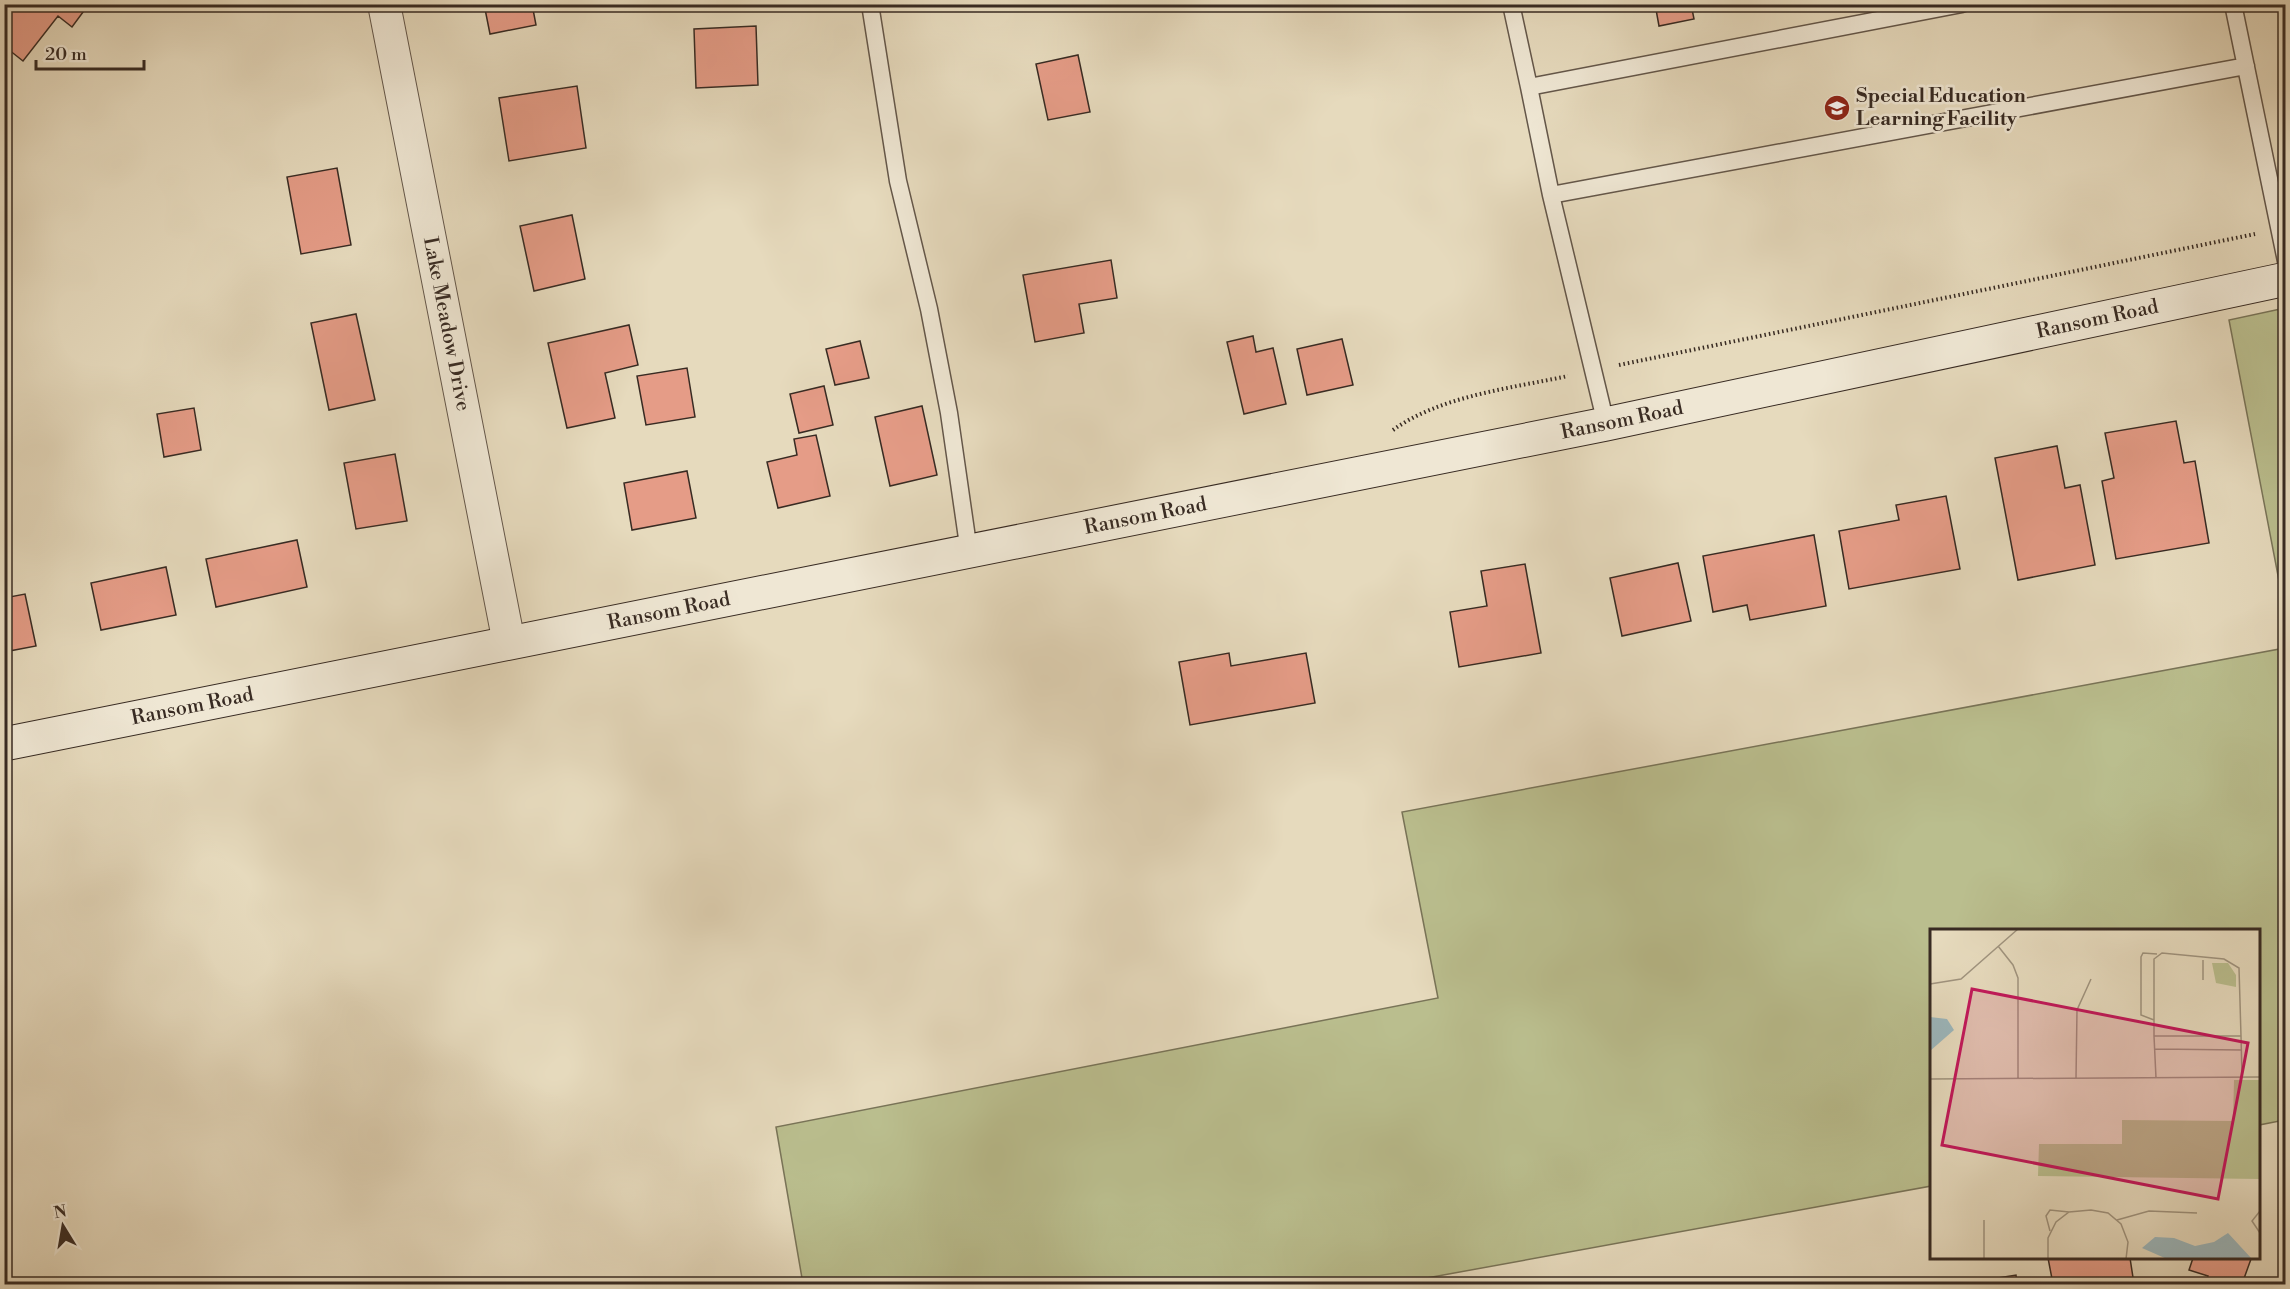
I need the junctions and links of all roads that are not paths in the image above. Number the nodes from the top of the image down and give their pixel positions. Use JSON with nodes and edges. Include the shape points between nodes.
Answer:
{"nodes":[{"id":1,"x":384,"y":4,"type":"edge"},
{"id":2,"x":870,"y":4,"type":"edge"},
{"id":3,"x":1511,"y":4,"type":"edge"},
{"id":4,"x":1962,"y":4,"type":"edge"},
{"id":5,"x":2234,"y":4,"type":"edge"},
{"id":6,"x":2246,"y":66,"type":"junction"},
{"id":7,"x":1529,"y":87,"type":"junction"},
{"id":8,"x":1551,"y":195,"type":"junction"},
{"id":9,"x":2286,"y":261,"type":"edge"},
{"id":10,"x":2286,"y":279,"type":"edge"},
{"id":11,"x":1606,"y":424,"type":"junction"},
{"id":12,"x":969,"y":552,"type":"junction"},
{"id":13,"x":509,"y":643,"type":"junction"},
{"id":14,"x":4,"y":744,"type":"edge"}],
"edges":[{"from":1,"to":13,"type":"street","name":"Lake Meadow Drive"},
{"from":2,"to":12,"type":"lane","via":[[898,181],[929,309],[948,413]]},
{"from":3,"to":7,"type":"lane"},
{"from":4,"to":7,"type":"lane"},
{"from":5,"to":6,"type":"lane"},
{"from":6,"to":8,"type":"lane"},
{"from":6,"to":9,"type":"lane"},
{"from":7,"to":8,"type":"lane"},
{"from":8,"to":11,"type":"lane"},
{"from":10,"to":11,"type":"main road","name":"Ransom Road"},
{"from":11,"to":12,"type":"main road","name":"Ransom Road"},
{"from":12,"to":13,"type":"main road","name":"Ransom Road"},
{"from":13,"to":14,"type":"main road","name":"Ransom Road"}]}
